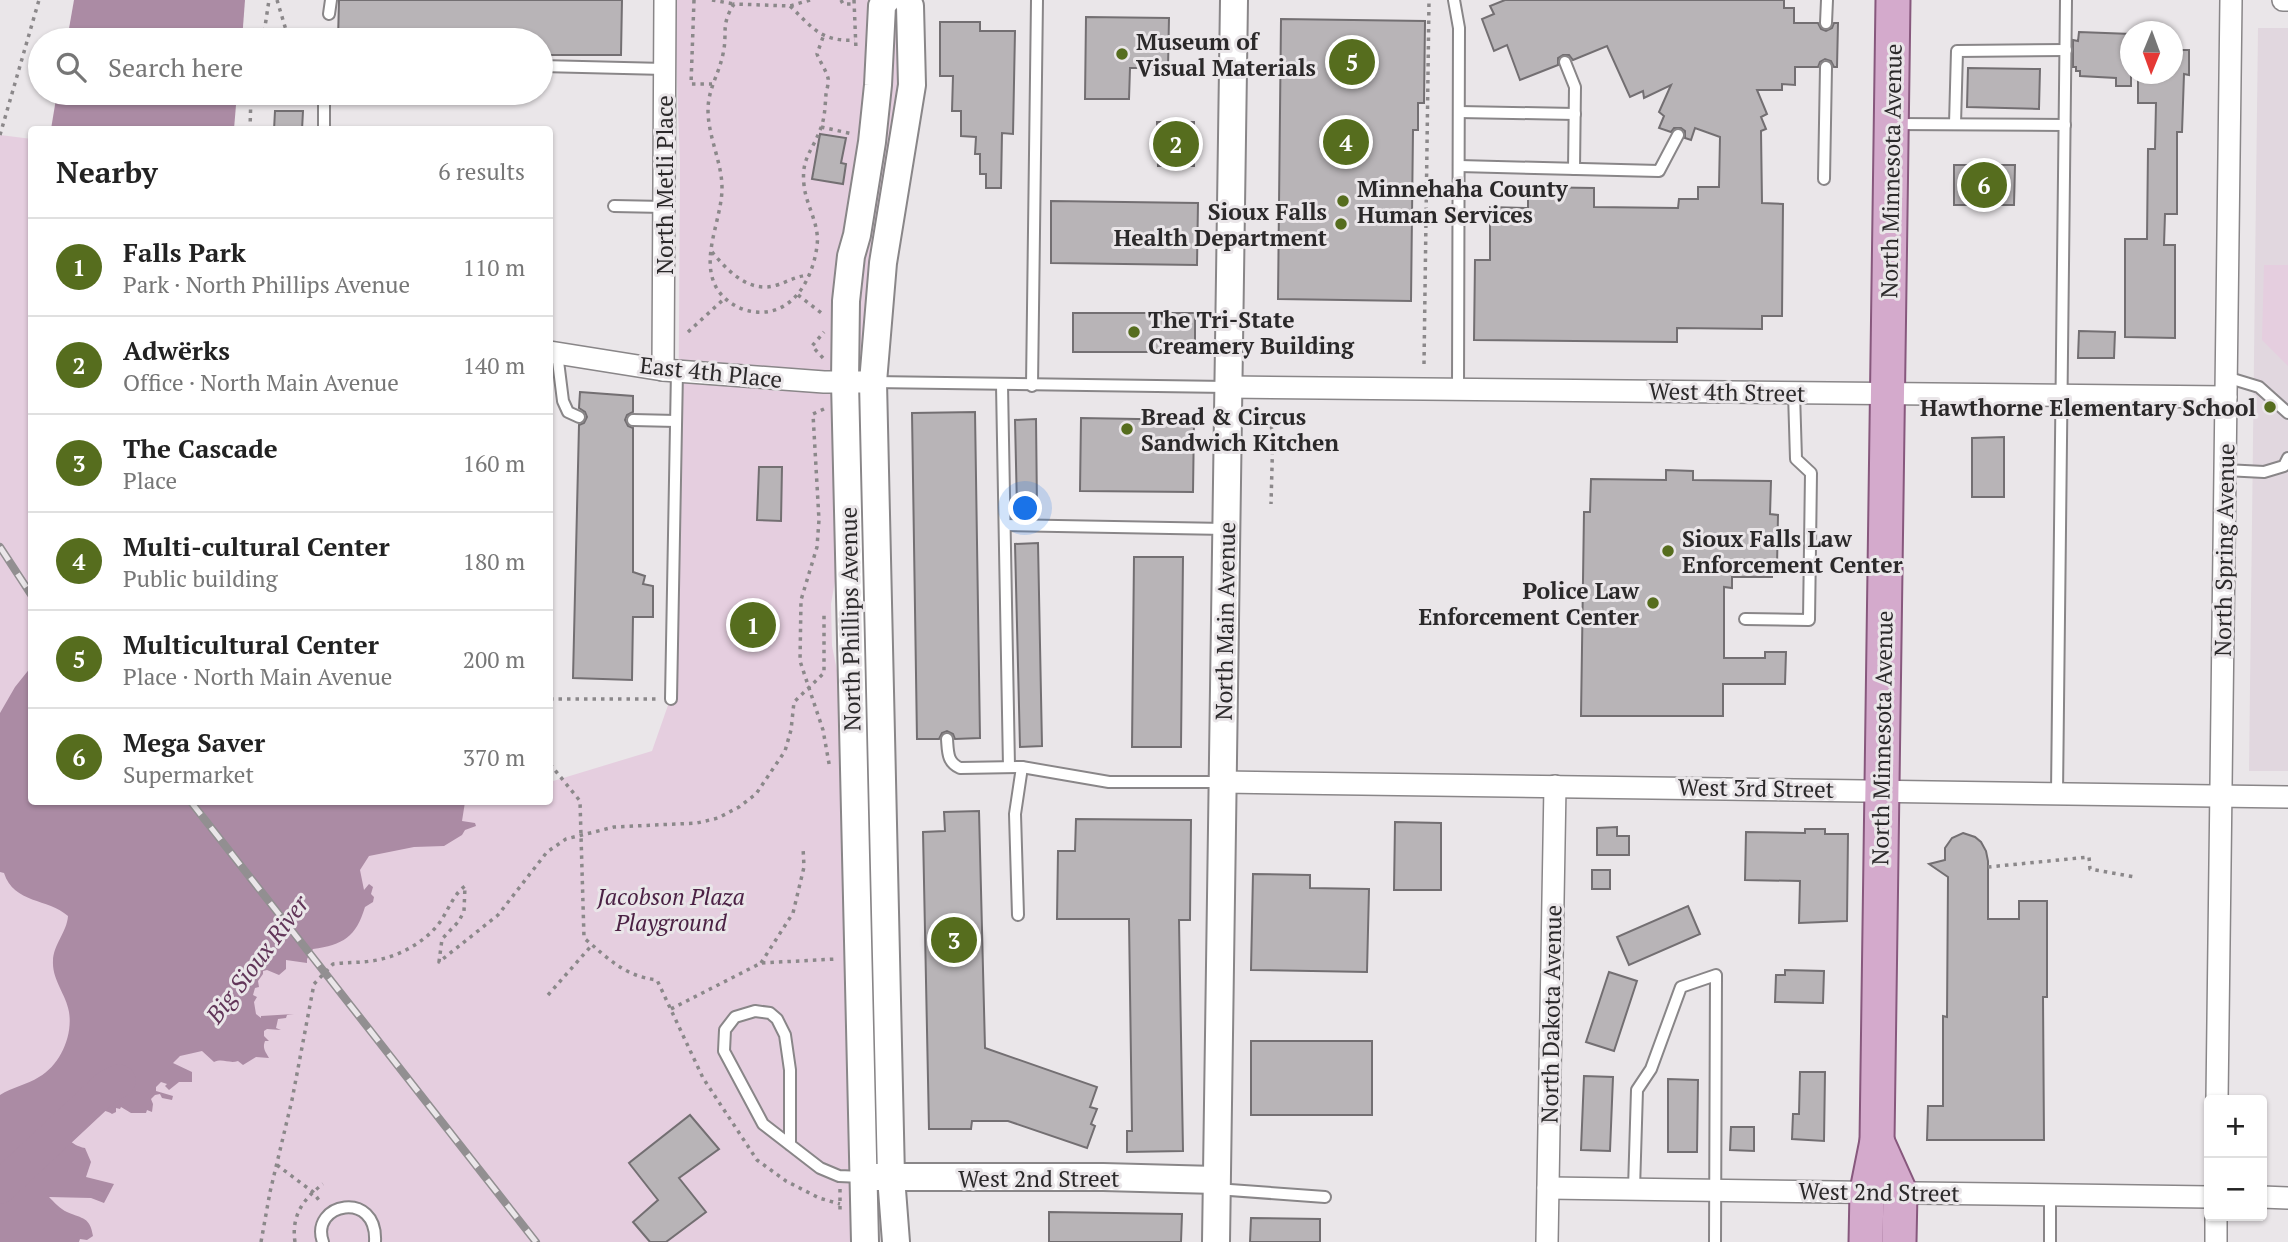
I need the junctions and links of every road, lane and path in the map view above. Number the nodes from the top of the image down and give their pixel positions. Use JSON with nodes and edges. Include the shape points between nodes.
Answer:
{"nodes":[{"id":1,"x":39,"y":0,"type":"edge"},
{"id":2,"x":269,"y":0,"type":"edge"},
{"id":3,"x":276,"y":0,"type":"edge"},
{"id":4,"x":331,"y":0,"type":"edge"},
{"id":5,"x":665,"y":0,"type":"edge"},
{"id":6,"x":694,"y":0,"type":"edge"},
{"id":7,"x":712,"y":0,"type":"edge"},
{"id":8,"x":810,"y":0,"type":"edge"},
{"id":9,"x":841,"y":0,"type":"edge"},
{"id":10,"x":886,"y":0,"type":"edge"},
{"id":11,"x":907,"y":0,"type":"edge"},
{"id":12,"x":1037,"y":0,"type":"edge"},
{"id":13,"x":1234,"y":0,"type":"edge"},
{"id":14,"x":1454,"y":0,"type":"edge"},
{"id":15,"x":1827,"y":0,"type":"edge"},
{"id":16,"x":1893,"y":0,"type":"edge"},
{"id":17,"x":2066,"y":0,"type":"edge"},
{"id":18,"x":2231,"y":0,"type":"edge"},
{"id":19,"x":2283,"y":0,"type":"edge"},
{"id":20,"x":2288,"y":0,"type":"edge"},
{"id":21,"x":1429,"y":1,"type":"edge"},
{"id":22,"x":734,"y":4,"type":"junction"},
{"id":23,"x":854,"y":4,"type":"dead end"},
{"id":24,"x":790,"y":6,"type":"junction"},
{"id":25,"x":329,"y":14,"type":"dead end"},
{"id":26,"x":1826,"y":23,"type":"dead end"},
{"id":27,"x":31,"y":28,"type":"edge"},
{"id":28,"x":265,"y":28,"type":"edge"},
{"id":29,"x":285,"y":28,"type":"edge"},
{"id":30,"x":823,"y":37,"type":"junction"},
{"id":31,"x":28,"y":38,"type":"edge"},
{"id":32,"x":855,"y":40,"type":"dead end"},
{"id":33,"x":2066,"y":50,"type":"junction"},
{"id":34,"x":1565,"y":62,"type":"dead end"},
{"id":35,"x":553,"y":66,"type":"edge"},
{"id":36,"x":1826,"y":67,"type":"dead end"},
{"id":37,"x":665,"y":69,"type":"junction"},
{"id":38,"x":712,"y":84,"type":"junction"},
{"id":39,"x":251,"y":105,"type":"edge"},
{"id":40,"x":308,"y":105,"type":"edge"},
{"id":41,"x":324,"y":105,"type":"edge"},
{"id":42,"x":310,"y":110,"type":"dead end"},
{"id":43,"x":1459,"y":112,"type":"junction"},
{"id":44,"x":1575,"y":114,"type":"junction"},
{"id":45,"x":1891,"y":124,"type":"junction"},
{"id":46,"x":1955,"y":124,"type":"junction"},
{"id":47,"x":2065,"y":125,"type":"junction"},
{"id":48,"x":250,"y":126,"type":"edge"},
{"id":49,"x":324,"y":126,"type":"edge"},
{"id":50,"x":821,"y":127,"type":"junction"},
{"id":51,"x":0,"y":135,"type":"edge"},
{"id":52,"x":1678,"y":135,"type":"dead end"},
{"id":53,"x":862,"y":136,"type":"dead end"},
{"id":54,"x":1459,"y":166,"type":"junction"},
{"id":55,"x":1574,"y":169,"type":"junction"},
{"id":56,"x":1824,"y":179,"type":"dead end"},
{"id":57,"x":614,"y":206,"type":"dead end"},
{"id":58,"x":664,"y":207,"type":"junction"},
{"id":59,"x":712,"y":252,"type":"junction"},
{"id":60,"x":809,"y":275,"type":"junction"},
{"id":61,"x":798,"y":295,"type":"junction"},
{"id":62,"x":725,"y":298,"type":"junction"},
{"id":63,"x":817,"y":310,"type":"dead end"},
{"id":64,"x":688,"y":332,"type":"dead end"},
{"id":65,"x":553,"y":352,"type":"edge"},
{"id":66,"x":1424,"y":364,"type":"dead end"},
{"id":67,"x":670,"y":370,"type":"junction"},
{"id":68,"x":845,"y":382,"type":"junction"},
{"id":69,"x":873,"y":382,"type":"junction"},
{"id":70,"x":1002,"y":385,"type":"junction"},
{"id":71,"x":1032,"y":386,"type":"junction"},
{"id":72,"x":1228,"y":387,"type":"junction"},
{"id":73,"x":2226,"y":387,"type":"junction"},
{"id":74,"x":1458,"y":389,"type":"junction"},
{"id":75,"x":1794,"y":393,"type":"junction"},
{"id":76,"x":1887,"y":393,"type":"junction"},
{"id":77,"x":2062,"y":395,"type":"junction"},
{"id":78,"x":2288,"y":413,"type":"edge"},
{"id":79,"x":579,"y":418,"type":"dead end"},
{"id":80,"x":1267,"y":418,"type":"dead end"},
{"id":81,"x":633,"y":420,"type":"dead end"},
{"id":82,"x":676,"y":421,"type":"junction"},
{"id":83,"x":2288,"y":458,"type":"edge"},
{"id":84,"x":2225,"y":470,"type":"junction"},
{"id":85,"x":1272,"y":504,"type":"dead end"},
{"id":86,"x":1005,"y":525,"type":"junction"},
{"id":87,"x":1226,"y":528,"type":"junction"},
{"id":88,"x":824,"y":614,"type":"dead end"},
{"id":89,"x":1745,"y":619,"type":"dead end"},
{"id":90,"x":553,"y":699,"type":"edge"},
{"id":91,"x":671,"y":699,"type":"joint"},
{"id":92,"x":947,"y":739,"type":"dead end"},
{"id":93,"x":1009,"y":767,"type":"junction"},
{"id":94,"x":1022,"y":767,"type":"junction"},
{"id":95,"x":553,"y":768,"type":"edge"},
{"id":96,"x":1223,"y":782,"type":"junction"},
{"id":97,"x":1555,"y":786,"type":"junction"},
{"id":98,"x":1881,"y":790,"type":"junction"},
{"id":99,"x":2057,"y":793,"type":"junction"},
{"id":100,"x":2220,"y":796,"type":"junction"},
{"id":101,"x":2288,"y":797,"type":"edge"},
{"id":102,"x":581,"y":834,"type":"junction"},
{"id":103,"x":803,"y":847,"type":"dead end"},
{"id":104,"x":1988,"y":867,"type":"dead end"},
{"id":105,"x":2136,"y":877,"type":"dead end"},
{"id":106,"x":1018,"y":915,"type":"dead end"},
{"id":107,"x":592,"y":944,"type":"junction"},
{"id":108,"x":836,"y":959,"type":"dead end"},
{"id":109,"x":761,"y":963,"type":"junction"},
{"id":110,"x":548,"y":995,"type":"dead end"},
{"id":111,"x":671,"y":1009,"type":"junction"},
{"id":112,"x":2217,"y":1095,"type":"edge"},
{"id":113,"x":1877,"y":1141,"type":"junction"},
{"id":114,"x":790,"y":1144,"type":"junction"},
{"id":115,"x":276,"y":1164,"type":"junction"},
{"id":116,"x":862,"y":1177,"type":"junction"},
{"id":117,"x":891,"y":1177,"type":"junction"},
{"id":118,"x":323,"y":1184,"type":"dead end"},
{"id":119,"x":1216,"y":1185,"type":"junction"},
{"id":120,"x":1548,"y":1188,"type":"junction"},
{"id":121,"x":1634,"y":1189,"type":"junction"},
{"id":122,"x":1715,"y":1190,"type":"junction"},
{"id":123,"x":1867,"y":1191,"type":"junction"},
{"id":124,"x":313,"y":1192,"type":"junction"},
{"id":125,"x":1900,"y":1192,"type":"junction"},
{"id":126,"x":2050,"y":1194,"type":"junction"},
{"id":127,"x":1325,"y":1197,"type":"dead end"},
{"id":128,"x":2204,"y":1197,"type":"edge"},
{"id":129,"x":2267,"y":1198,"type":"edge"},
{"id":130,"x":2288,"y":1198,"type":"edge"},
{"id":131,"x":840,"y":1205,"type":"dead end"},
{"id":132,"x":329,"y":1213,"type":"junction"},
{"id":133,"x":2216,"y":1221,"type":"edge"},
{"id":134,"x":261,"y":1242,"type":"edge"},
{"id":135,"x":295,"y":1242,"type":"edge"},
{"id":136,"x":323,"y":1242,"type":"edge"},
{"id":137,"x":375,"y":1242,"type":"edge"},
{"id":138,"x":865,"y":1242,"type":"edge"},
{"id":139,"x":896,"y":1242,"type":"edge"},
{"id":140,"x":1216,"y":1242,"type":"edge"},
{"id":141,"x":1547,"y":1242,"type":"edge"},
{"id":142,"x":1715,"y":1242,"type":"edge"},
{"id":143,"x":1867,"y":1242,"type":"edge"},
{"id":144,"x":1899,"y":1242,"type":"edge"},
{"id":145,"x":2050,"y":1242,"type":"edge"},
{"id":146,"x":2216,"y":1242,"type":"edge"}],
"edges":[{"from":1,"to":27,"type":"path"},
{"from":2,"to":28,"type":"path"},
{"from":3,"to":29,"type":"path"},
{"from":4,"to":25,"type":"lane"},
{"from":5,"to":37,"type":"street","name":"North Metli Place"},
{"from":6,"to":38,"type":"path","via":[[691,84]]},
{"from":7,"to":22,"type":"path"},
{"from":8,"to":24,"type":"path"},
{"from":9,"to":23,"type":"path"},
{"from":10,"to":68,"type":"street","name":"North Phillips Avenue","via":[[872,142],[846,301]]},
{"from":11,"to":69,"type":"street","name":"North Phillips Avenue","via":[[912,85],[883,263]]},
{"from":12,"to":71,"type":"lane"},
{"from":13,"to":72,"type":"street","name":"North Main Avenue"},
{"from":14,"to":43,"type":"lane","via":[[1460,28]]},
{"from":15,"to":26,"type":"lane"},
{"from":16,"to":45,"type":"main road","name":"North Minnesota Avenue"},
{"from":17,"to":33,"type":"lane"},
{"from":18,"to":73,"type":"street","name":"North Spring Avenue"},
{"from":19,"to":20,"type":"street"},
{"from":21,"to":66,"type":"path"},
{"from":22,"to":24,"type":"path"},
{"from":22,"to":38,"type":"path","via":[[726,17],[723,55]]},
{"from":24,"to":30,"type":"path"},
{"from":30,"to":32,"type":"path"},
{"from":30,"to":50,"type":"path","via":[[817,54],[828,79]]},
{"from":31,"to":51,"type":"path"},
{"from":33,"to":46,"type":"lane","via":[[1957,51]]},
{"from":33,"to":47,"type":"lane"},
{"from":34,"to":44,"type":"lane","via":[[1575,87]]},
{"from":35,"to":37,"type":"lane"},
{"from":36,"to":56,"type":"lane"},
{"from":37,"to":58,"type":"street","name":"North Metli Place"},
{"from":38,"to":59,"type":"path","via":[[709,122],[722,186]]},
{"from":39,"to":48,"type":"path"},
{"from":40,"to":42,"type":"path"},
{"from":41,"to":49,"type":"lane"},
{"from":43,"to":44,"type":"lane"},
{"from":43,"to":54,"type":"lane"},
{"from":44,"to":55,"type":"lane"},
{"from":45,"to":46,"type":"lane"},
{"from":45,"to":76,"type":"main road","name":"North Minnesota Avenue"},
{"from":46,"to":47,"type":"lane"},
{"from":47,"to":77,"type":"lane"},
{"from":50,"to":53,"type":"path"},
{"from":50,"to":60,"type":"path","via":[[804,166],[818,243]]},
{"from":52,"to":55,"type":"lane","via":[[1659,171]]},
{"from":54,"to":55,"type":"lane"},
{"from":54,"to":74,"type":"lane"},
{"from":57,"to":58,"type":"lane"},
{"from":58,"to":67,"type":"street","name":"North Metli Place"},
{"from":59,"to":60,"type":"path","via":[[733,276],[762,287]]},
{"from":59,"to":62,"type":"path","via":[[711,272]]},
{"from":60,"to":61,"type":"path"},
{"from":61,"to":62,"type":"path","via":[[765,313],[737,307]]},
{"from":61,"to":63,"type":"path"},
{"from":62,"to":64,"type":"path"},
{"from":65,"to":67,"type":"street","name":"East 4th Place"},
{"from":65,"to":79,"type":"lane","via":[[563,401],[568,412]]},
{"from":67,"to":68,"type":"street","name":"East 4th Place"},
{"from":67,"to":82,"type":"lane"},
{"from":68,"to":69,"type":"street","name":"East 4th Place"},
{"from":68,"to":116,"type":"street","name":"North Phillips Avenue"},
{"from":69,"to":70,"type":"lane"},
{"from":69,"to":117,"type":"street","name":"North Phillips Avenue"},
{"from":70,"to":71,"type":"lane"},
{"from":70,"to":86,"type":"lane"},
{"from":71,"to":72,"type":"lane"},
{"from":72,"to":74,"type":"street","name":"West 4th Street"},
{"from":72,"to":87,"type":"street","name":"North Main Avenue"},
{"from":73,"to":77,"type":"street","name":"West 4th Street"},
{"from":73,"to":78,"type":"lane","via":[[2259,387]]},
{"from":73,"to":84,"type":"street","name":"North Spring Avenue"},
{"from":74,"to":75,"type":"street","name":"West 4th Street"},
{"from":75,"to":76,"type":"street","name":"West 4th Street"},
{"from":75,"to":89,"type":"lane","via":[[1796,459],[1811,473],[1809,620]]},
{"from":76,"to":77,"type":"street","name":"West 4th Street"},
{"from":76,"to":98,"type":"main road","name":"North Minnesota Avenue"},
{"from":77,"to":99,"type":"lane"},
{"from":80,"to":85,"type":"path","via":[[1273,430]]},
{"from":81,"to":82,"type":"lane"},
{"from":82,"to":91,"type":"lane"},
{"from":83,"to":84,"type":"lane","via":[[2284,466],[2264,472]]},
{"from":84,"to":100,"type":"street","name":"North Spring Avenue"},
{"from":86,"to":87,"type":"lane"},
{"from":86,"to":93,"type":"lane"},
{"from":87,"to":96,"type":"street","name":"North Main Avenue"},
{"from":88,"to":102,"type":"path","via":[[824,673],[794,702],[785,751],[756,794],[718,818],[697,823],[614,827]]},
{"from":90,"to":91,"type":"path"},
{"from":92,"to":93,"type":"lane","via":[[948,756],[960,768]]},
{"from":93,"to":94,"type":"lane"},
{"from":94,"to":96,"type":"lane","via":[[1110,782]]},
{"from":94,"to":106,"type":"lane","via":[[1015,814]]},
{"from":95,"to":102,"type":"path","via":[[580,801]]},
{"from":96,"to":97,"type":"street","name":"West 3rd Street"},
{"from":96,"to":119,"type":"street","name":"North Main Avenue"},
{"from":97,"to":98,"type":"street","name":"West 3rd Street"},
{"from":97,"to":120,"type":"street","name":"North Dakota Avenue"},
{"from":98,"to":99,"type":"street","name":"West 3rd Street"},
{"from":98,"to":113,"type":"main road","name":"North Minnesota Avenue"},
{"from":99,"to":100,"type":"street","name":"West 3rd Street"},
{"from":100,"to":101,"type":"street","name":"West 3rd Street"},
{"from":100,"to":112,"type":"street","name":"North Spring Avenue"},
{"from":102,"to":107,"type":"path","via":[[584,938]]},
{"from":102,"to":115,"type":"path","via":[[547,852],[498,915],[439,962],[442,939],[464,911],[465,886],[440,923],[412,947],[371,961],[333,964],[318,977]]},
{"from":103,"to":109,"type":"path","via":[[804,867],[793,912]]},
{"from":104,"to":105,"type":"path","via":[[2089,857],[2090,869]]},
{"from":107,"to":110,"type":"path"},
{"from":107,"to":111,"type":"path","via":[[618,967],[639,978],[657,980]]},
{"from":108,"to":109,"type":"path"},
{"from":109,"to":111,"type":"path"},
{"from":111,"to":131,"type":"path","via":[[703,1078],[757,1160],[786,1181]]},
{"from":113,"to":123,"type":"main road","name":"North Minnesota Avenue"},
{"from":113,"to":125,"type":"main road","name":"North Minnesota Avenue"},
{"from":114,"to":114,"type":"lane","via":[[763,1124],[724,1051],[725,1030],[735,1017],[755,1011],[770,1013],[785,1035]]},
{"from":114,"to":116,"type":"lane","via":[[820,1168],[839,1176]]},
{"from":115,"to":124,"type":"path"},
{"from":115,"to":134,"type":"path"},
{"from":116,"to":117,"type":"street","name":"West 2nd Street"},
{"from":116,"to":138,"type":"street","name":"North Phillips Avenue"},
{"from":117,"to":119,"type":"street","name":"West 2nd Street","via":[[1103,1177]]},
{"from":117,"to":139,"type":"street","name":"North Phillips Avenue"},
{"from":118,"to":124,"type":"path"},
{"from":119,"to":127,"type":"lane"},
{"from":119,"to":140,"type":"street","name":"North Main Avenue"},
{"from":120,"to":121,"type":"street","name":"West 2nd Street"},
{"from":120,"to":141,"type":"street","name":"North Dakota Avenue"},
{"from":121,"to":122,"type":"street","name":"West 2nd Street"},
{"from":121,"to":122,"type":"lane","via":[[1637,1090],[1651,1069],[1681,987],[1716,975]]},
{"from":122,"to":123,"type":"street","name":"West 2nd Street"},
{"from":122,"to":142,"type":"lane"},
{"from":123,"to":125,"type":"street","name":"West 2nd Street"},
{"from":123,"to":143,"type":"main road","name":"North Minnesota Avenue"},
{"from":124,"to":132,"type":"path"},
{"from":124,"to":135,"type":"path","via":[[296,1217]]},
{"from":125,"to":126,"type":"street","name":"West 2nd Street"},
{"from":125,"to":144,"type":"main road","name":"North Minnesota Avenue"},
{"from":126,"to":128,"type":"street","name":"West 2nd Street"},
{"from":126,"to":145,"type":"lane"},
{"from":129,"to":130,"type":"street"},
{"from":132,"to":136,"type":"lane","via":[[321,1227]]},
{"from":132,"to":137,"type":"lane","via":[[350,1207],[369,1215]]},
{"from":133,"to":146,"type":"street"}]}
